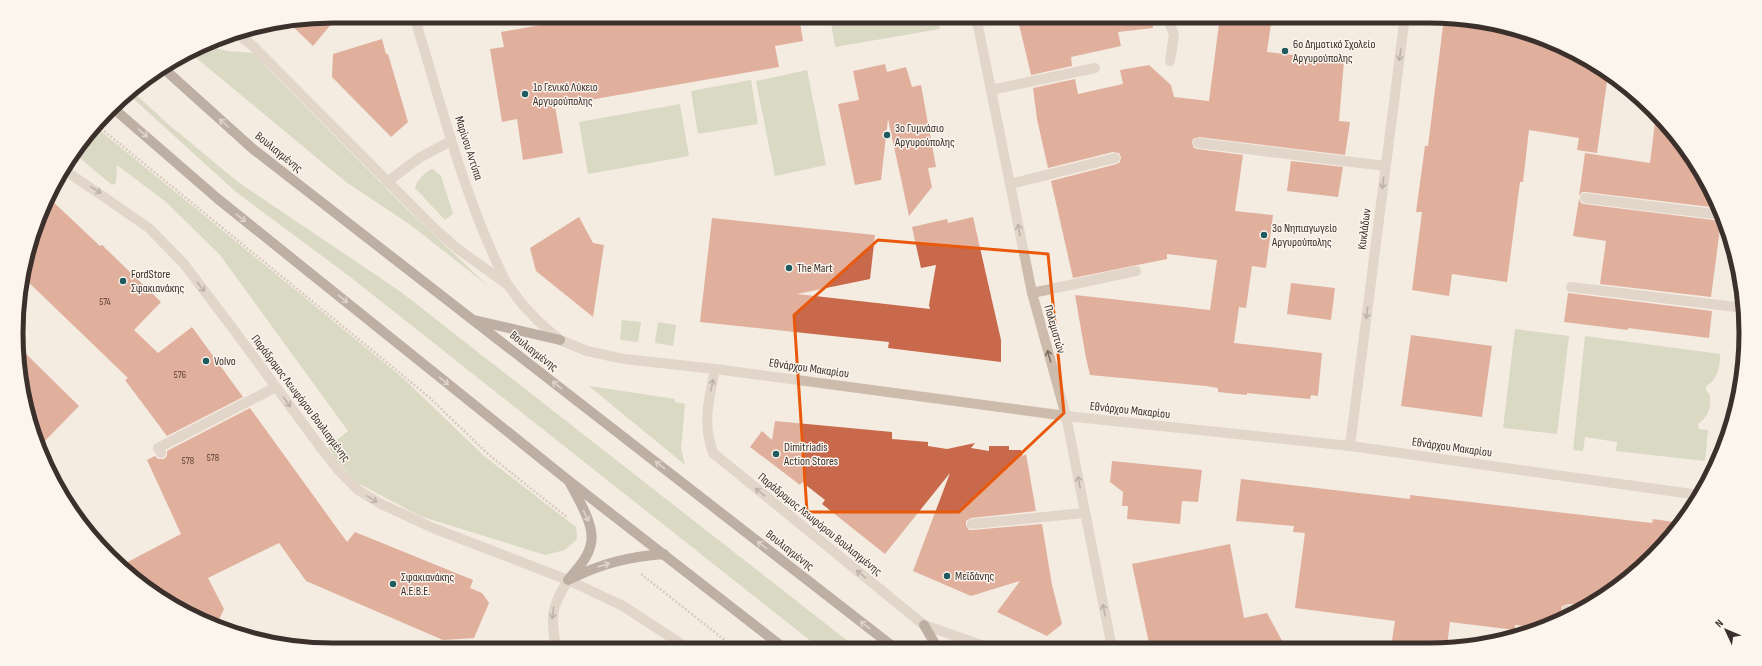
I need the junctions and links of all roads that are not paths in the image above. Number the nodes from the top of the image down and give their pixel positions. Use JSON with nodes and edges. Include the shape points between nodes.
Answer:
{"nodes":[{"id":1,"x":416,"y":23,"type":"edge"},
{"id":2,"x":977,"y":23,"type":"edge"},
{"id":3,"x":1170,"y":23,"type":"edge"},
{"id":4,"x":1404,"y":23,"type":"edge"},
{"id":5,"x":241,"y":37,"type":"edge"},
{"id":6,"x":1170,"y":61,"type":"dead end"},
{"id":7,"x":1095,"y":68,"type":"dead end"},
{"id":8,"x":167,"y":71,"type":"edge"},
{"id":9,"x":991,"y":90,"type":"junction"},
{"id":10,"x":117,"y":111,"type":"edge"},
{"id":11,"x":451,"y":141,"type":"junction"},
{"id":12,"x":1198,"y":143,"type":"dead end"},
{"id":13,"x":1114,"y":158,"type":"dead end"},
{"id":14,"x":1385,"y":166,"type":"junction"},
{"id":15,"x":68,"y":173,"type":"edge"},
{"id":16,"x":387,"y":182,"type":"junction"},
{"id":17,"x":1010,"y":184,"type":"junction"},
{"id":18,"x":1585,"y":198,"type":"dead end"},
{"id":19,"x":1715,"y":214,"type":"edge"},
{"id":20,"x":1136,"y":271,"type":"dead end"},
{"id":21,"x":508,"y":286,"type":"junction"},
{"id":22,"x":1571,"y":287,"type":"dead end"},
{"id":23,"x":1032,"y":293,"type":"junction"},
{"id":24,"x":1737,"y":307,"type":"edge"},
{"id":25,"x":471,"y":319,"type":"junction"},
{"id":26,"x":560,"y":340,"type":"junction"},
{"id":27,"x":715,"y":369,"type":"junction"},
{"id":28,"x":276,"y":387,"type":"junction"},
{"id":29,"x":1066,"y":416,"type":"junction"},
{"id":30,"x":1350,"y":446,"type":"junction"},
{"id":31,"x":161,"y":453,"type":"dead end"},
{"id":32,"x":569,"y":481,"type":"junction"},
{"id":33,"x":1693,"y":494,"type":"edge"},
{"id":34,"x":1084,"y":513,"type":"junction"},
{"id":35,"x":972,"y":524,"type":"dead end"},
{"id":36,"x":664,"y":554,"type":"junction"},
{"id":37,"x":568,"y":580,"type":"junction"},
{"id":38,"x":924,"y":625,"type":"junction"},
{"id":39,"x":555,"y":643,"type":"edge"},
{"id":40,"x":680,"y":643,"type":"edge"},
{"id":41,"x":777,"y":643,"type":"edge"},
{"id":42,"x":888,"y":643,"type":"edge"},
{"id":43,"x":935,"y":643,"type":"edge"},
{"id":44,"x":976,"y":643,"type":"edge"},
{"id":45,"x":1111,"y":643,"type":"edge"}],
"edges":[{"from":1,"to":11,"type":"street","name":"Μαρίνου Αντύπα"},
{"from":2,"to":9,"type":"street","name":"Πολεμιστών"},
{"from":3,"to":6,"type":"street","via":[[1174,35]]},
{"from":4,"to":14,"type":"street","name":"Κυκλάδων","one_way":true},
{"from":5,"to":16,"type":"street"},
{"from":7,"to":9,"type":"street"},
{"from":25,"to":8,"type":"main road","name":"Βουλιαγμένης","one_way":true,"via":[[253,149]]},
{"from":9,"to":17,"type":"street","name":"Πολεμιστών"},
{"from":10,"to":32,"type":"main road","one_way":true,"via":[[218,199]]},
{"from":11,"to":16,"type":"street","via":[[419,158]]},
{"from":11,"to":21,"type":"street","name":"Μαρίνου Αντύπα","via":[[495,260]]},
{"from":12,"to":14,"type":"street"},
{"from":13,"to":17,"type":"street"},
{"from":14,"to":30,"type":"street","name":"Κυκλάδων","one_way":true},
{"from":15,"to":28,"type":"street","name":"Παράδρομος Λεωφόρου Βουλιαγμένης","one_way":true,"via":[[149,228],[184,264]]},
{"from":16,"to":21,"type":"street","via":[[458,249]]},
{"from":23,"to":17,"type":"street","name":"Πολεμιστών","one_way":true},
{"from":18,"to":19,"type":"street"},
{"from":20,"to":23,"type":"street"},
{"from":21,"to":26,"type":"street","via":[[522,304]]},
{"from":22,"to":24,"type":"street"},
{"from":29,"to":23,"type":"street","name":"Πολεμιστών","one_way":true},
{"from":25,"to":26,"type":"main road"},
{"from":42,"to":25,"type":"main road","name":"Βουλιαγμένης","one_way":true},
{"from":26,"to":27,"type":"street","name":"Εθνάρχου Μακαρίου","via":[[587,351],[634,361]]},
{"from":27,"to":29,"type":"street","name":"Εθνάρχου Μακαρίου"},
{"from":38,"to":27,"type":"street","name":"Παράδρομος Λεωφόρου Βουλιαγμένης","one_way":true,"via":[[713,452],[706,419]]},
{"from":28,"to":31,"type":"street","via":[[158,448]]},
{"from":28,"to":37,"type":"street","name":"Παράδρομος Λεωφόρου Βουλιαγμένης","one_way":true,"via":[[320,448],[358,490],[379,503],[433,528]]},
{"from":29,"to":30,"type":"street","name":"Εθνάρχου Μακαρίου"},
{"from":34,"to":29,"type":"street","name":"Πολεμιστών","one_way":true},
{"from":30,"to":33,"type":"street","name":"Εθνάρχου Μακαρίου"},
{"from":32,"to":36,"type":"main road"},
{"from":32,"to":37,"type":"main road","one_way":true,"via":[[590,524],[592,543],[585,558]]},
{"from":34,"to":35,"type":"street"},
{"from":45,"to":34,"type":"street","name":"Πολεμιστών","one_way":true},
{"from":37,"to":36,"type":"main road","one_way":true,"via":[[590,569],[624,559]]},
{"from":36,"to":41,"type":"main road"},
{"from":37,"to":39,"type":"street","one_way":true,"via":[[554,607],[552,626]]},
{"from":37,"to":40,"type":"street","name":"Παράδρομος Λεωφόρου Βουλιαγμένης","via":[[622,606]]},
{"from":38,"to":43,"type":"main road"},
{"from":38,"to":44,"type":"street","name":"Παράδρομος Λεωφόρου Βουλιαγμένης"}]}
